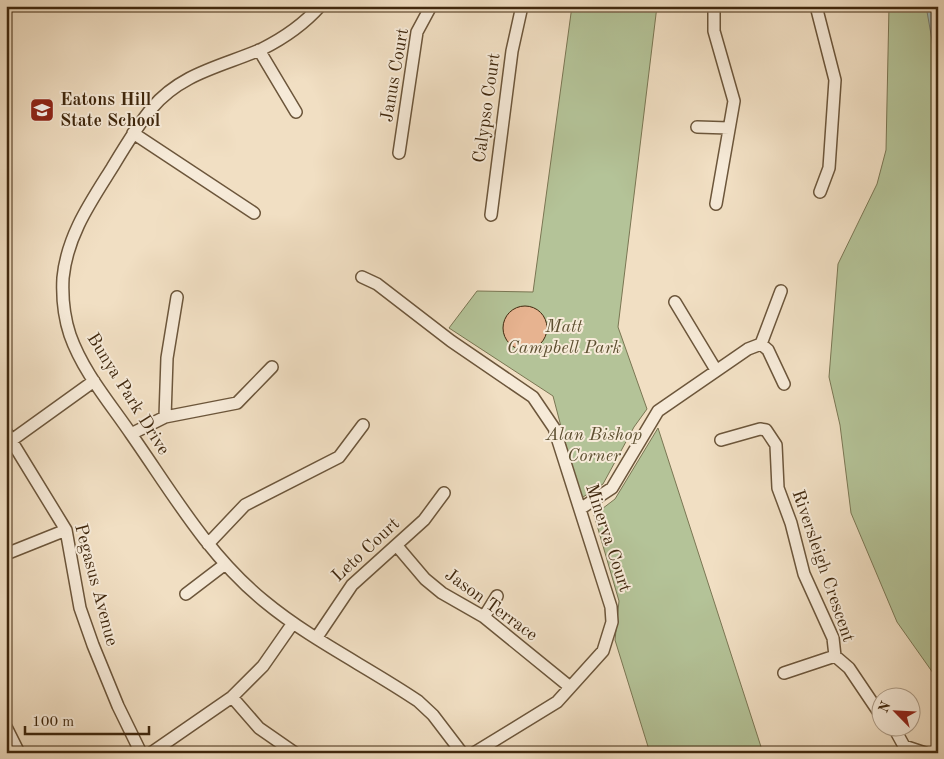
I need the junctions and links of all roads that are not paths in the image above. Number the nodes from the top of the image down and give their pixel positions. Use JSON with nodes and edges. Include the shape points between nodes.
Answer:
{"nodes":[{"id":1,"x":320,"y":6,"type":"edge"},
{"id":2,"x":431,"y":6,"type":"edge"},
{"id":3,"x":522,"y":6,"type":"edge"},
{"id":4,"x":714,"y":6,"type":"edge"},
{"id":5,"x":816,"y":6,"type":"edge"},
{"id":6,"x":259,"y":50,"type":"junction"},
{"id":7,"x":296,"y":112,"type":"dead end"},
{"id":8,"x":697,"y":127,"type":"dead end"},
{"id":9,"x":729,"y":128,"type":"junction"},
{"id":10,"x":133,"y":134,"type":"junction"},
{"id":11,"x":399,"y":153,"type":"dead end"},
{"id":12,"x":820,"y":192,"type":"dead end"},
{"id":13,"x":716,"y":204,"type":"dead end"},
{"id":14,"x":254,"y":213,"type":"dead end"},
{"id":15,"x":491,"y":216,"type":"dead end"},
{"id":16,"x":362,"y":278,"type":"dead end"},
{"id":17,"x":781,"y":291,"type":"dead end"},
{"id":18,"x":177,"y":297,"type":"dead end"},
{"id":19,"x":675,"y":302,"type":"dead end"},
{"id":20,"x":761,"y":344,"type":"junction"},
{"id":21,"x":272,"y":367,"type":"dead end"},
{"id":22,"x":716,"y":370,"type":"junction"},
{"id":23,"x":94,"y":381,"type":"junction"},
{"id":24,"x":784,"y":384,"type":"dead end"},
{"id":25,"x":165,"y":417,"type":"junction"},
{"id":26,"x":363,"y":425,"type":"dead end"},
{"id":27,"x":132,"y":434,"type":"junction"},
{"id":28,"x":9,"y":436,"type":"edge"},
{"id":29,"x":721,"y":440,"type":"dead end"},
{"id":30,"x":444,"y":493,"type":"dead end"},
{"id":31,"x":580,"y":508,"type":"junction"},
{"id":32,"x":66,"y":530,"type":"junction"},
{"id":33,"x":208,"y":544,"type":"junction"},
{"id":34,"x":396,"y":546,"type":"junction"},
{"id":35,"x":6,"y":554,"type":"edge"},
{"id":36,"x":224,"y":565,"type":"junction"},
{"id":37,"x":186,"y":594,"type":"dead end"},
{"id":38,"x":497,"y":596,"type":"dead end"},
{"id":39,"x":484,"y":617,"type":"junction"},
{"id":40,"x":293,"y":623,"type":"junction"},
{"id":41,"x":317,"y":637,"type":"junction"},
{"id":42,"x":835,"y":656,"type":"junction"},
{"id":43,"x":784,"y":673,"type":"dead end"},
{"id":44,"x":570,"y":687,"type":"junction"},
{"id":45,"x":232,"y":697,"type":"junction"},
{"id":46,"x":872,"y":702,"type":"edge"},
{"id":47,"x":6,"y":727,"type":"edge"},
{"id":48,"x":896,"y":736,"type":"edge"},
{"id":49,"x":901,"y":749,"type":"edge"},
{"id":50,"x":19,"y":753,"type":"edge"},
{"id":51,"x":141,"y":753,"type":"edge"},
{"id":52,"x":151,"y":753,"type":"edge"},
{"id":53,"x":295,"y":753,"type":"edge"},
{"id":54,"x":462,"y":753,"type":"edge"},
{"id":55,"x":474,"y":753,"type":"edge"},
{"id":56,"x":925,"y":753,"type":"edge"}],
"edges":[{"from":1,"to":6,"type":"street","name":"Bunya Park Drive","via":[[296,29]]},
{"from":2,"to":11,"type":"street","name":"Janus Court","via":[[417,32]]},
{"from":3,"to":15,"type":"street","name":"Calypso Court","via":[[511,59]]},
{"from":4,"to":9,"type":"street","via":[[714,31],[734,101]]},
{"from":5,"to":12,"type":"street","via":[[835,80],[829,168]]},
{"from":6,"to":7,"type":"street"},
{"from":6,"to":10,"type":"street","name":"Bunya Park Drive","via":[[185,80],[153,107]]},
{"from":8,"to":9,"type":"street"},
{"from":9,"to":13,"type":"street"},
{"from":10,"to":14,"type":"street"},
{"from":10,"to":23,"type":"street","name":"Bunya Park Drive","via":[[81,218],[65,265],[63,297],[66,321]]},
{"from":16,"to":31,"type":"street","name":"Minerva Court","via":[[377,284],[451,341],[533,397],[554,428]]},
{"from":17,"to":20,"type":"street"},
{"from":18,"to":25,"type":"street","via":[[167,358]]},
{"from":19,"to":22,"type":"street"},
{"from":20,"to":22,"type":"street"},
{"from":20,"to":24,"type":"street","via":[[768,350]]},
{"from":21,"to":25,"type":"street","via":[[237,403]]},
{"from":22,"to":31,"type":"street","via":[[658,411],[612,488]]},
{"from":23,"to":27,"type":"street","name":"Bunya Park Drive"},
{"from":23,"to":28,"type":"street"},
{"from":25,"to":27,"type":"street"},
{"from":26,"to":33,"type":"street","via":[[339,457],[246,505]]},
{"from":27,"to":33,"type":"street","name":"Bunya Park Drive"},
{"from":28,"to":32,"type":"street","name":"Pegasus Avenue"},
{"from":29,"to":42,"type":"street","name":"Riversleigh Crescent","via":[[760,429],[772,437],[776,445],[778,488],[804,574],[833,638]]},
{"from":30,"to":34,"type":"street","name":"Leto Court","via":[[424,520]]},
{"from":31,"to":44,"type":"street","name":"Minerva Court","via":[[611,607],[612,622],[603,650]]},
{"from":32,"to":35,"type":"street"},
{"from":32,"to":51,"type":"street","name":"Pegasus Avenue","via":[[83,617],[118,706]]},
{"from":33,"to":36,"type":"street","name":"Bunya Park Drive"},
{"from":34,"to":39,"type":"street","name":"Jason Terrace","via":[[425,579]]},
{"from":34,"to":41,"type":"street","name":"Leto Court","via":[[352,585]]},
{"from":36,"to":37,"type":"street"},
{"from":36,"to":40,"type":"street","name":"Bunya Park Drive"},
{"from":38,"to":39,"type":"street"},
{"from":39,"to":44,"type":"street","name":"Jason Terrace"},
{"from":40,"to":41,"type":"street","name":"Bunya Park Drive"},
{"from":40,"to":45,"type":"street","via":[[263,666]]},
{"from":41,"to":54,"type":"street","name":"Bunya Park Drive","via":[[418,701]]},
{"from":42,"to":43,"type":"street"},
{"from":42,"to":46,"type":"street","name":"Riversleigh Crescent","via":[[849,668]]},
{"from":44,"to":55,"type":"street","name":"Minerva Court","via":[[557,702]]},
{"from":45,"to":52,"type":"street"},
{"from":45,"to":53,"type":"street","via":[[259,728]]},
{"from":47,"to":50,"type":"street"},
{"from":48,"to":49,"type":"street"},
{"from":49,"to":56,"type":"street"}]}
